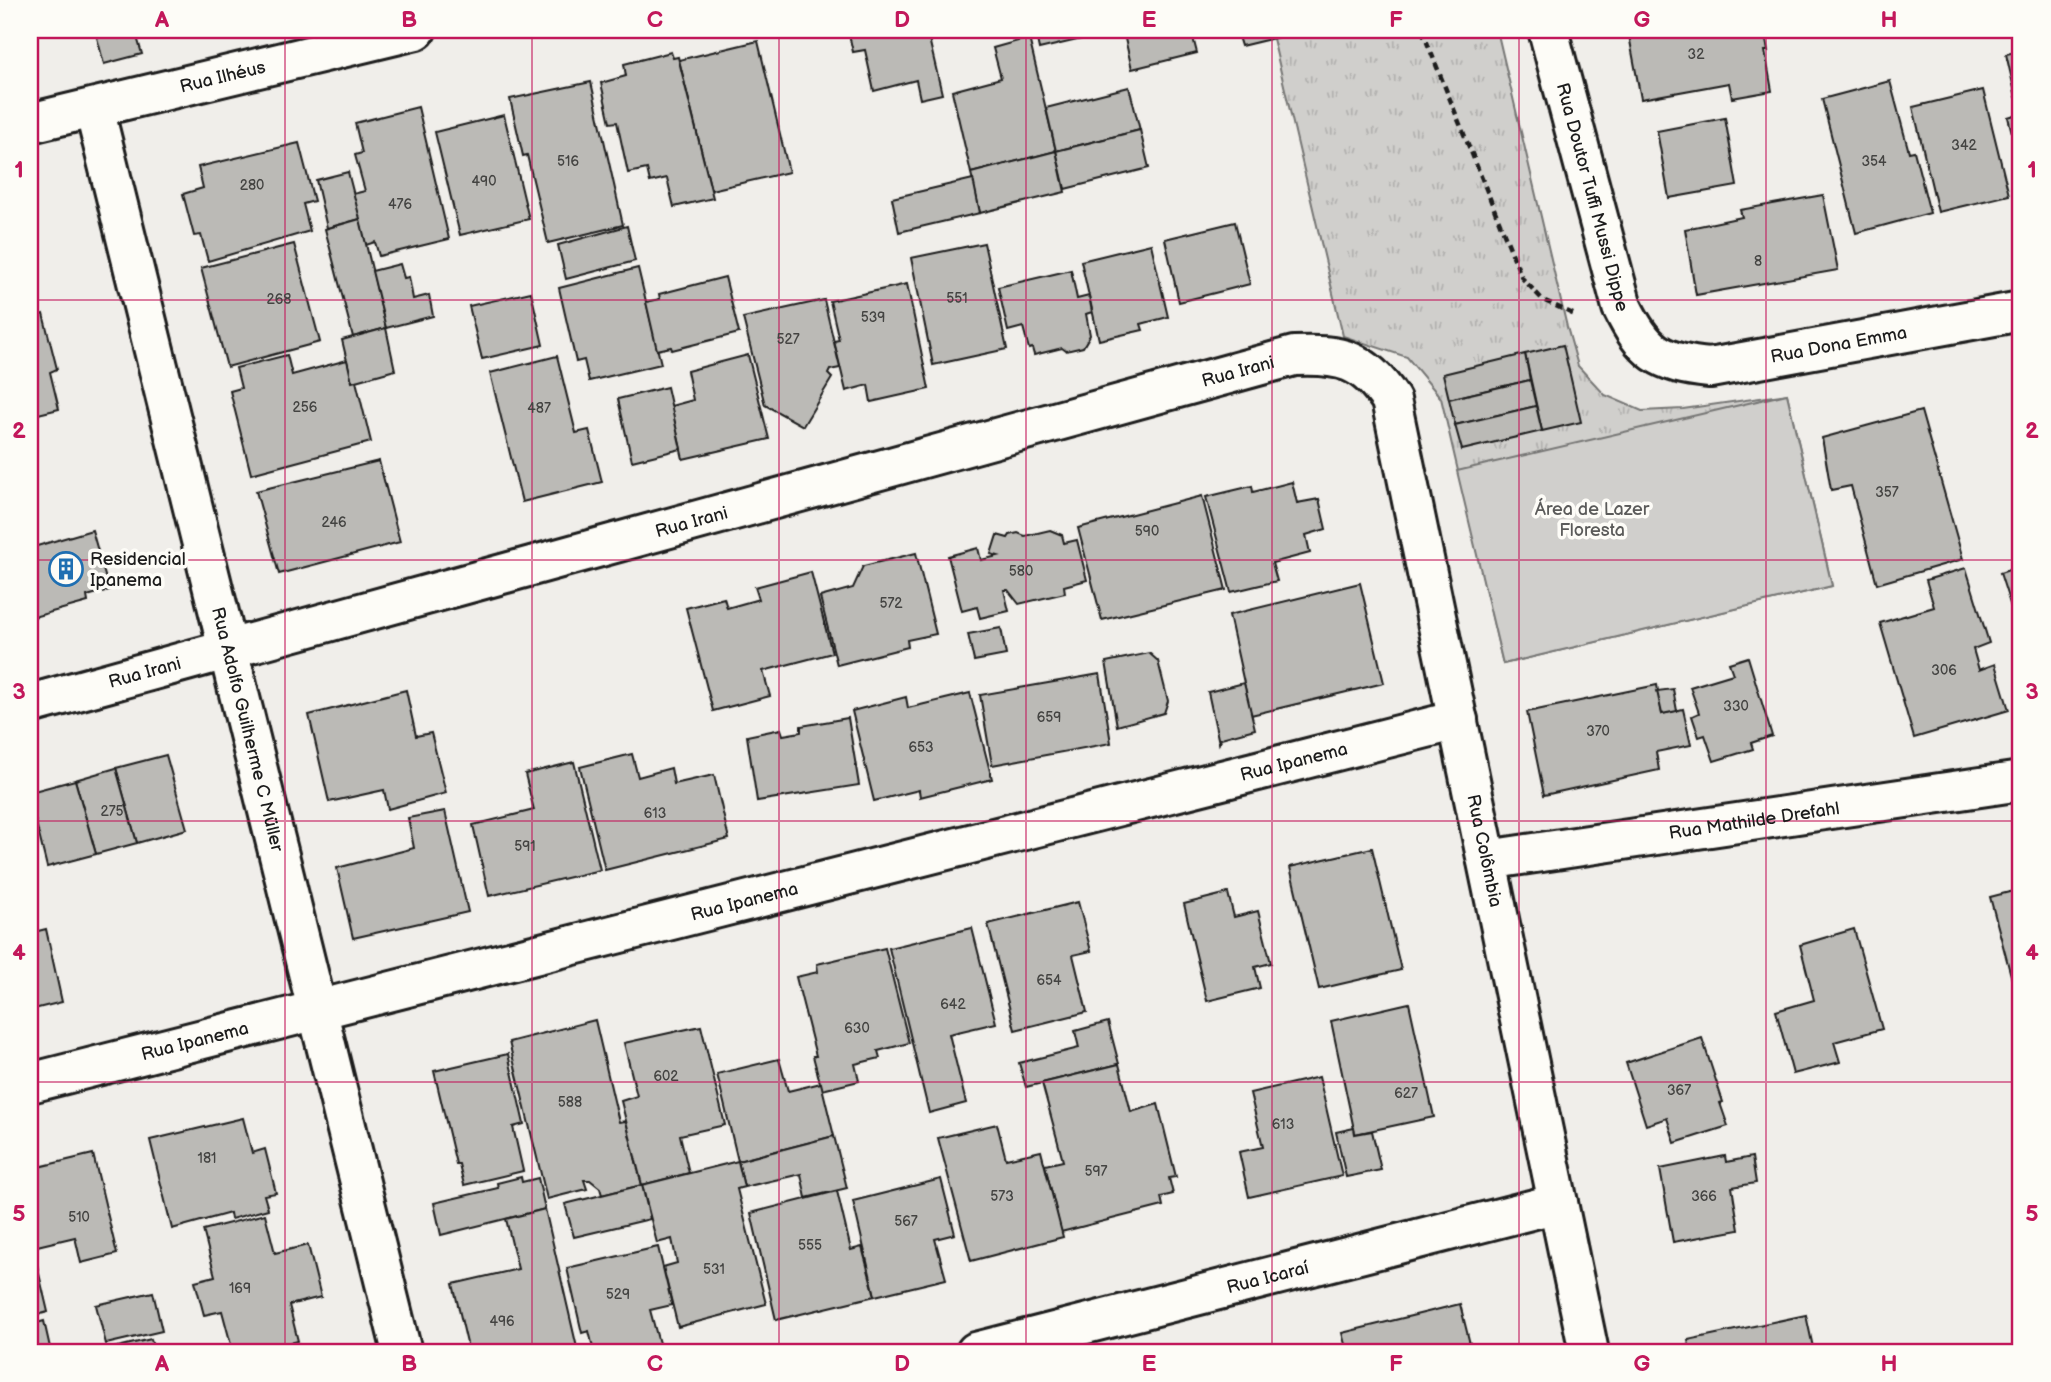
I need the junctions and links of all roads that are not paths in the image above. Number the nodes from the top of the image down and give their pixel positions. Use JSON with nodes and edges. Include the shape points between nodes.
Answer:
{"nodes":[{"id":1,"x":416,"y":30,"type":"edge"},
{"id":2,"x":1548,"y":30,"type":"edge"},
{"id":3,"x":94,"y":108,"type":"junction"},
{"id":4,"x":30,"y":123,"type":"edge"},
{"id":5,"x":2021,"y":311,"type":"edge"},
{"id":6,"x":1656,"y":355,"type":"joint"},
{"id":7,"x":1355,"y":363,"type":"joint"},
{"id":8,"x":228,"y":650,"type":"junction"},
{"id":9,"x":30,"y":704,"type":"edge"},
{"id":10,"x":1458,"y":720,"type":"junction"},
{"id":11,"x":2021,"y":781,"type":"edge"},
{"id":12,"x":1487,"y":860,"type":"junction"},
{"id":13,"x":317,"y":1010,"type":"junction"},
{"id":14,"x":30,"y":1083,"type":"edge"},
{"id":15,"x":1558,"y":1202,"type":"junction"},
{"id":16,"x":402,"y":1352,"type":"edge"},
{"id":17,"x":976,"y":1352,"type":"edge"},
{"id":18,"x":1589,"y":1352,"type":"edge"}],
"edges":[{"from":1,"to":3,"type":"street","name":"Rua Ilhéus"},
{"from":2,"to":6,"type":"street","name":"Rua Doutor Tuffi Mussi Dippe","via":[[1622,307],[1634,331]]},
{"from":3,"to":4,"type":"street","name":"Rua Ilhéus"},
{"from":3,"to":8,"type":"street","name":"Rua Adolfo Guilherme C Müller"},
{"from":5,"to":6,"type":"street","name":"Rua Dona Emma","via":[[1710,368],[1681,365]]},
{"from":7,"to":8,"type":"street","name":"Rua Irani","via":[[1327,355],[1294,356]]},
{"from":7,"to":10,"type":"street","name":"Rua Colômbia","via":[[1377,379],[1391,400]]},
{"from":8,"to":9,"type":"street","name":"Rua Irani"},
{"from":8,"to":13,"type":"street","name":"Rua Adolfo Guilherme C Müller"},
{"from":10,"to":12,"type":"street","name":"Rua Colômbia"},
{"from":10,"to":13,"type":"street","name":"Rua Ipanema"},
{"from":11,"to":12,"type":"street","name":"Rua Mathilde Drefahl"},
{"from":12,"to":15,"type":"street","name":"Rua Colômbia"},
{"from":13,"to":14,"type":"street","name":"Rua Ipanema"},
{"from":13,"to":16,"type":"street","name":"Rua Adolfo Guilherme C Müller"},
{"from":15,"to":17,"type":"street","name":"Rua Icaraí"},
{"from":15,"to":18,"type":"street","name":"Rua Colômbia"}]}
